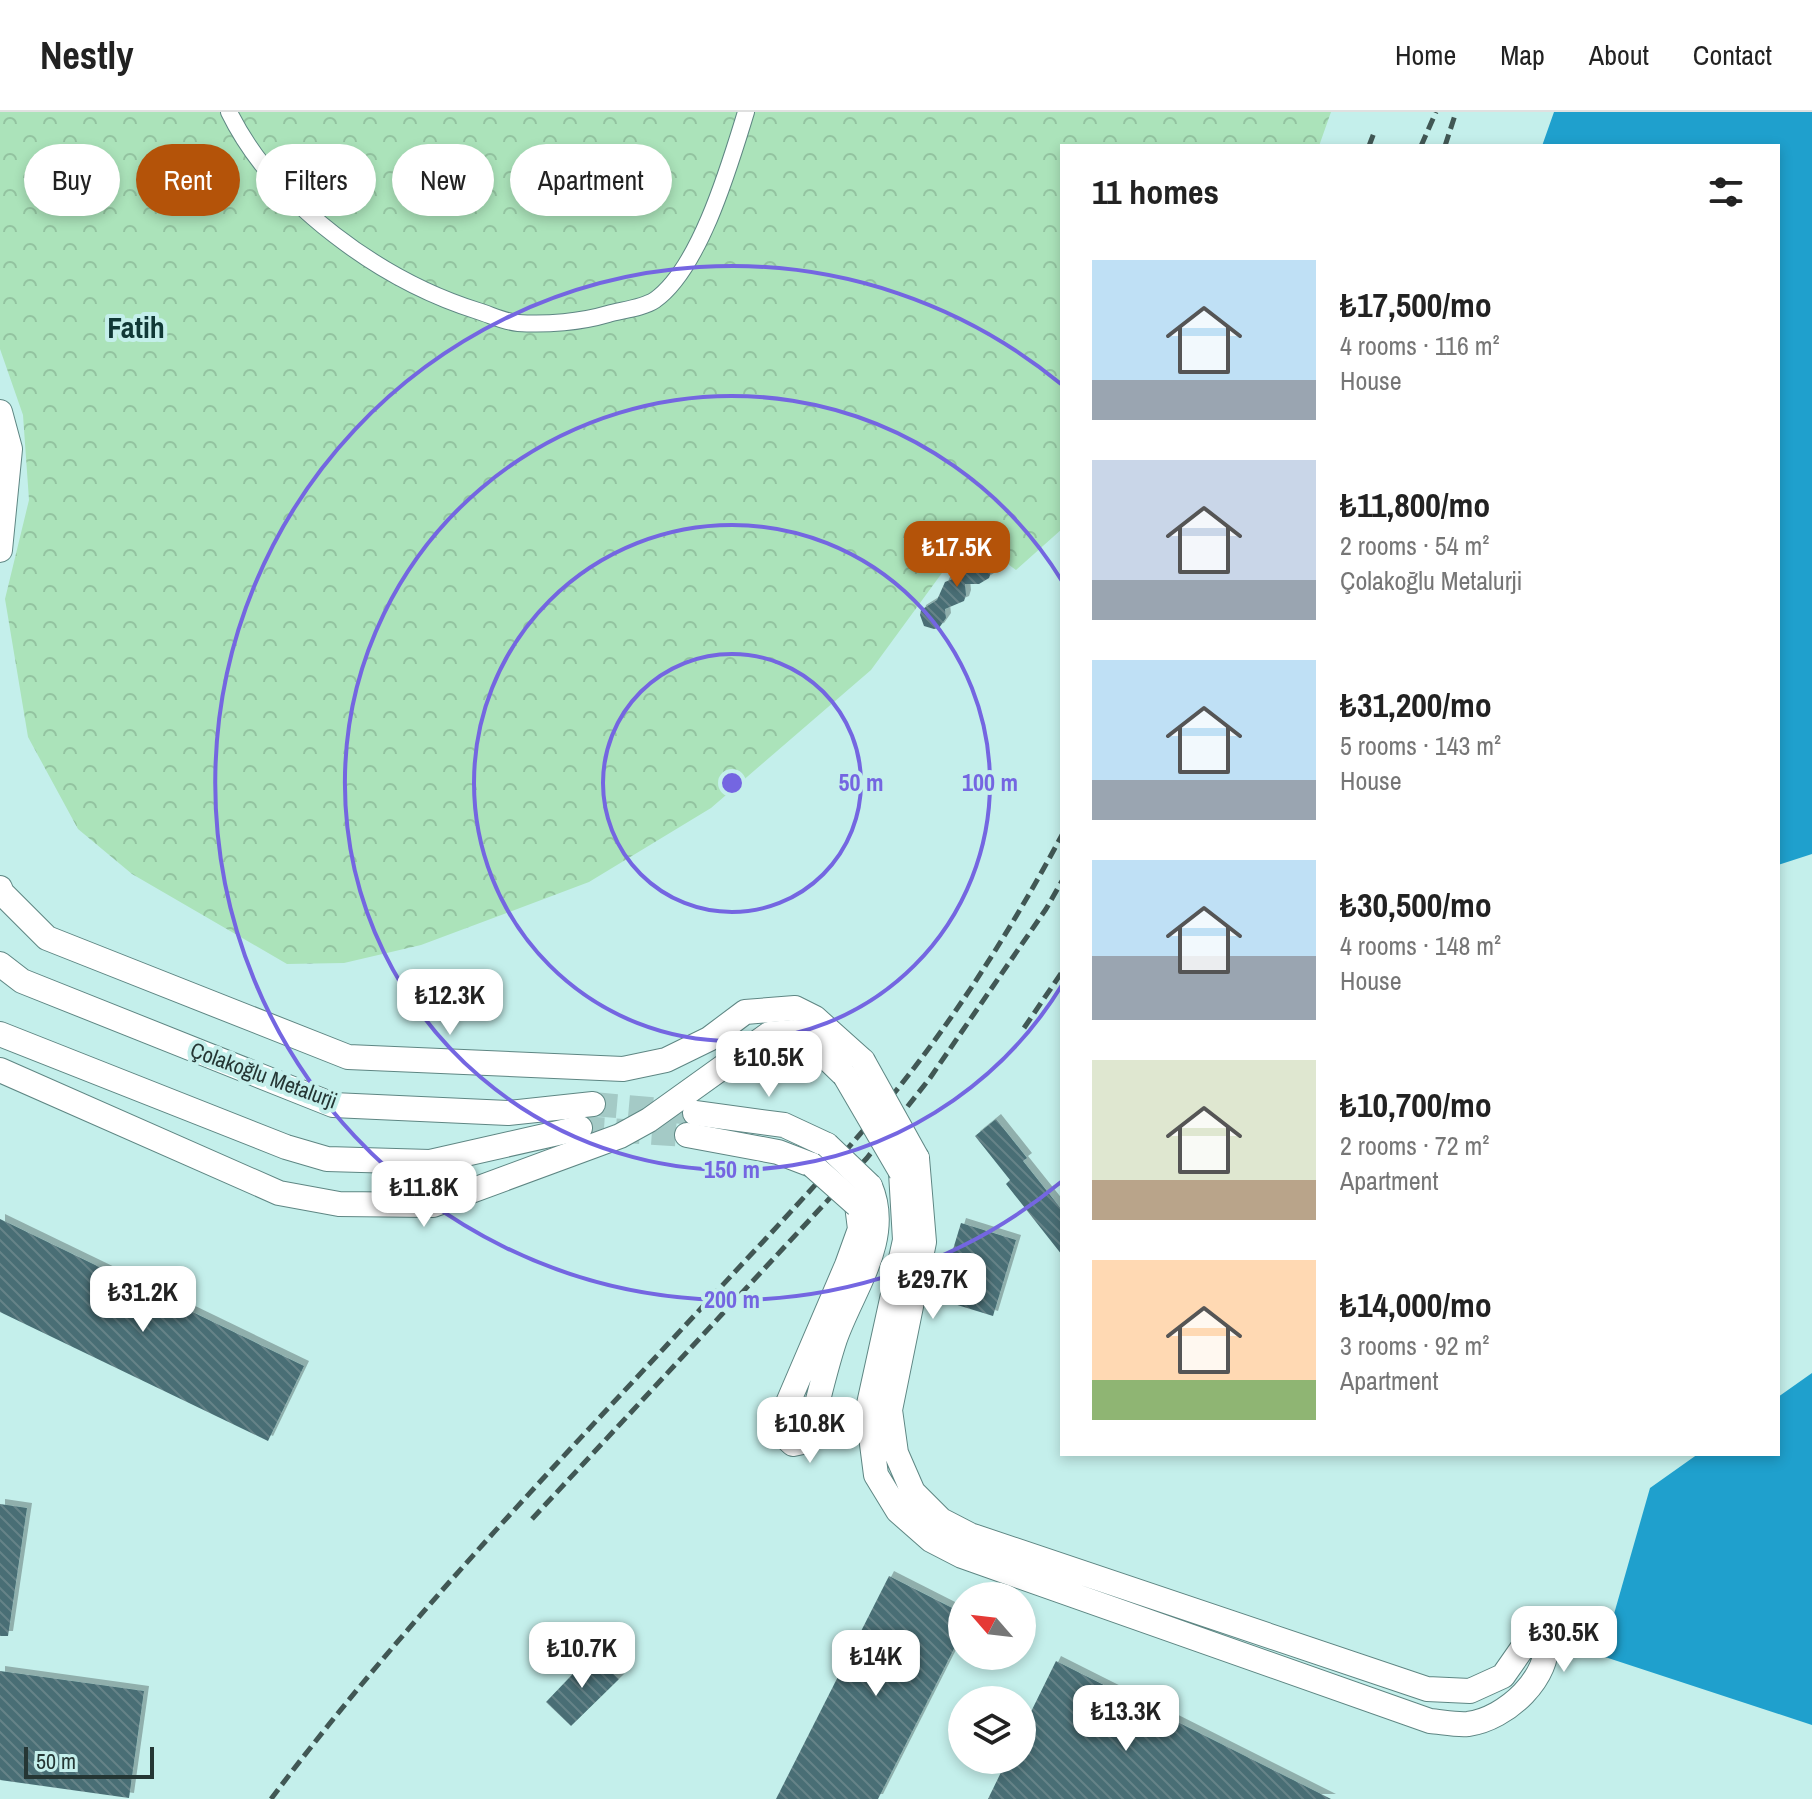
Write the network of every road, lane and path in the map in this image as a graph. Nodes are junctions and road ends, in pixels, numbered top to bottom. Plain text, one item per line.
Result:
1 (229, 112) edge
2 (746, 112) edge
3 (0, 412) edge
4 (0, 550) edge
5 (0, 888) edge
6 (0, 964) edge
7 (0, 1034) edge
8 (854, 1068) junction
9 (0, 1070) edge
10 (593, 1104) tunnel mouth
11 (691, 1124) tunnel mouth
12 (580, 1128) tunnel mouth
13 (863, 1196) junction
14 (905, 1502) junction

1 - 2 street
3 - 4 main road
5 - 8 main road
6 - 10 main road, Çolakoğlu Metalurji
7 - 12 main road
8 - 9 main road
8 - 14 main road, bridge
11 - 13 main road, bridge
13 - 13 main road
14 - 14 main road

